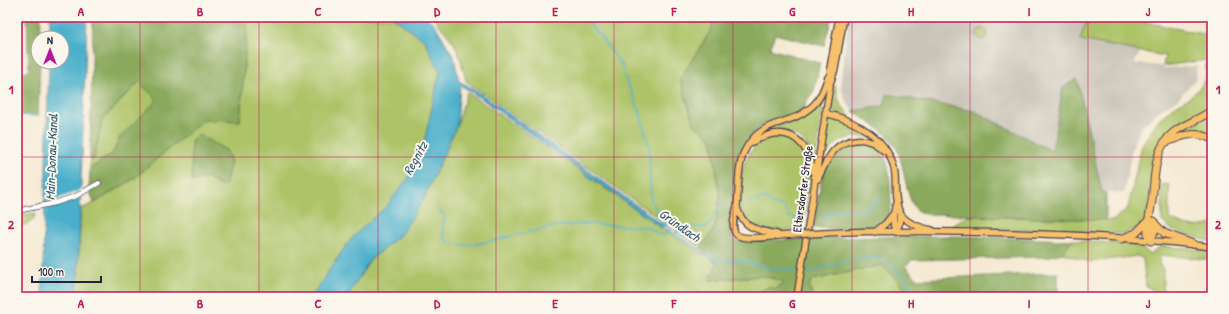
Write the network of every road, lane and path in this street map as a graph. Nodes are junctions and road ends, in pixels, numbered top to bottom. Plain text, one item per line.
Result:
1 (839, 17) edge
2 (844, 17) edge
3 (830, 73) junction
4 (830, 85) junction
5 (1212, 110) edge
6 (825, 113) junction
7 (1212, 139) edge
8 (752, 142) junction
9 (1165, 143) junction
10 (888, 153) junction
11 (99, 183) dead end
12 (815, 184) junction
13 (736, 207) junction
14 (17, 211) edge
15 (897, 212) junction
16 (1151, 222) junction
17 (875, 232) junction
18 (896, 232) junction
19 (944, 232) junction
20 (782, 235) junction
21 (1120, 239) junction
22 (1150, 240) junction
23 (1193, 244) junction
24 (1212, 247) edge
25 (798, 297) edge

1 - 3 main road, Eltersdorfer Straße
2 - 4 main road, Eltersdorfer Straße
3 - 4 main road, Eltersdorfer Straße
3 - 8 main road
4 - 6 main road, Eltersdorfer Straße
5 - 9 highway
6 - 10 main road
6 - 12 main road, Eltersdorfer Straße
7 - 9 highway
8 - 12 main road
8 - 13 main road
9 - 16 highway
10 - 12 main road
10 - 15 main road
11 - 14 street
12 - 25 main road, Eltersdorfer Straße
13 - 20 main road
13 - 20 main road
15 - 17 main road
15 - 18 main road
15 - 19 main road
16 - 21 highway
16 - 22 highway
16 - 23 highway
17 - 18 main road
17 - 20 main road, bridge
18 - 19 main road
19 - 21 main road
21 - 22 main road
22 - 23 main road
23 - 24 main road

